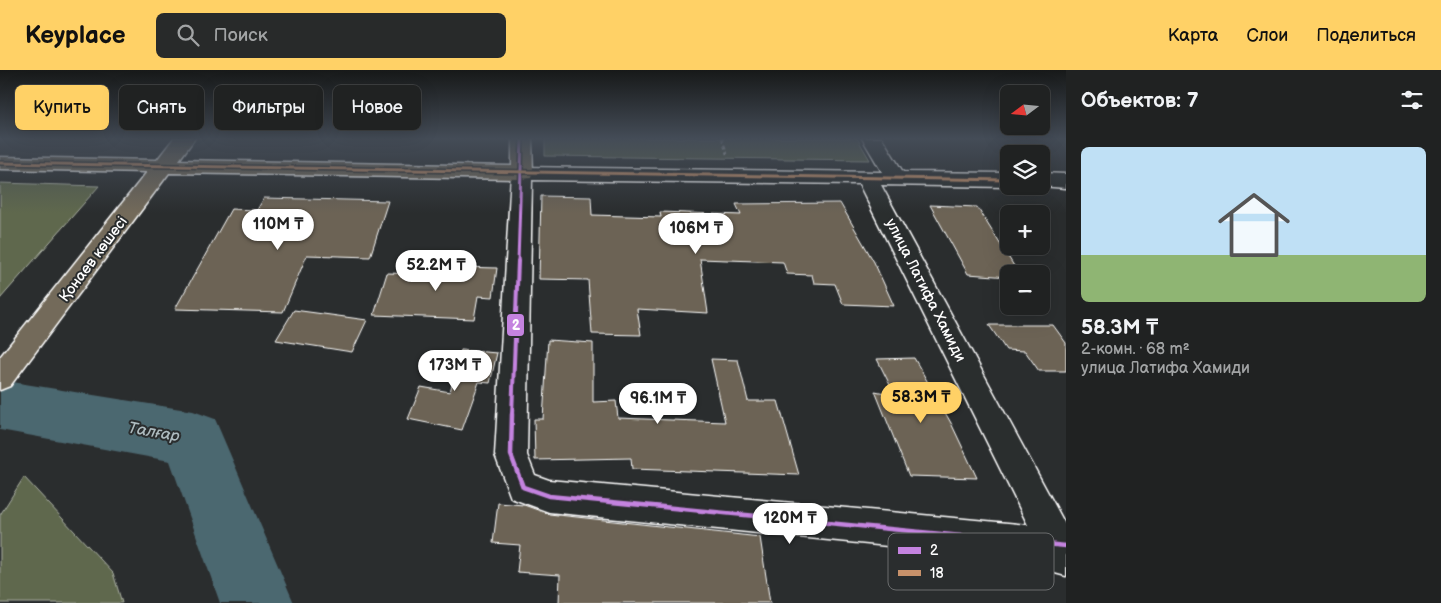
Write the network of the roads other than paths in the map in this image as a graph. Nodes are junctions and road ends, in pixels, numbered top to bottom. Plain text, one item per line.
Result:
1 (0, 163) edge
2 (166, 163) edge
3 (522, 163) edge
4 (887, 163) edge
5 (163, 167) junction
6 (522, 173) junction
7 (867, 178) junction
8 (896, 178) junction
9 (1000, 180) edge
10 (1050, 180) edge
11 (1066, 180) edge
12 (0, 378) edge
13 (889, 533) edge
14 (1053, 533) edge
15 (1054, 535) edge
16 (1063, 552) edge

1 - 5 main road
2 - 5 main road, Қонаев көшесі
3 - 6 main road
4 - 8 street
5 - 6 main road
5 - 12 main road, Қонаев көшесі
6 - 7 street
6 - 13 street
7 - 8 street
7 - 14 street, улица Латифа Хамиди
8 - 9 street
10 - 11 street
15 - 16 street, улица Латифа Хамиди

